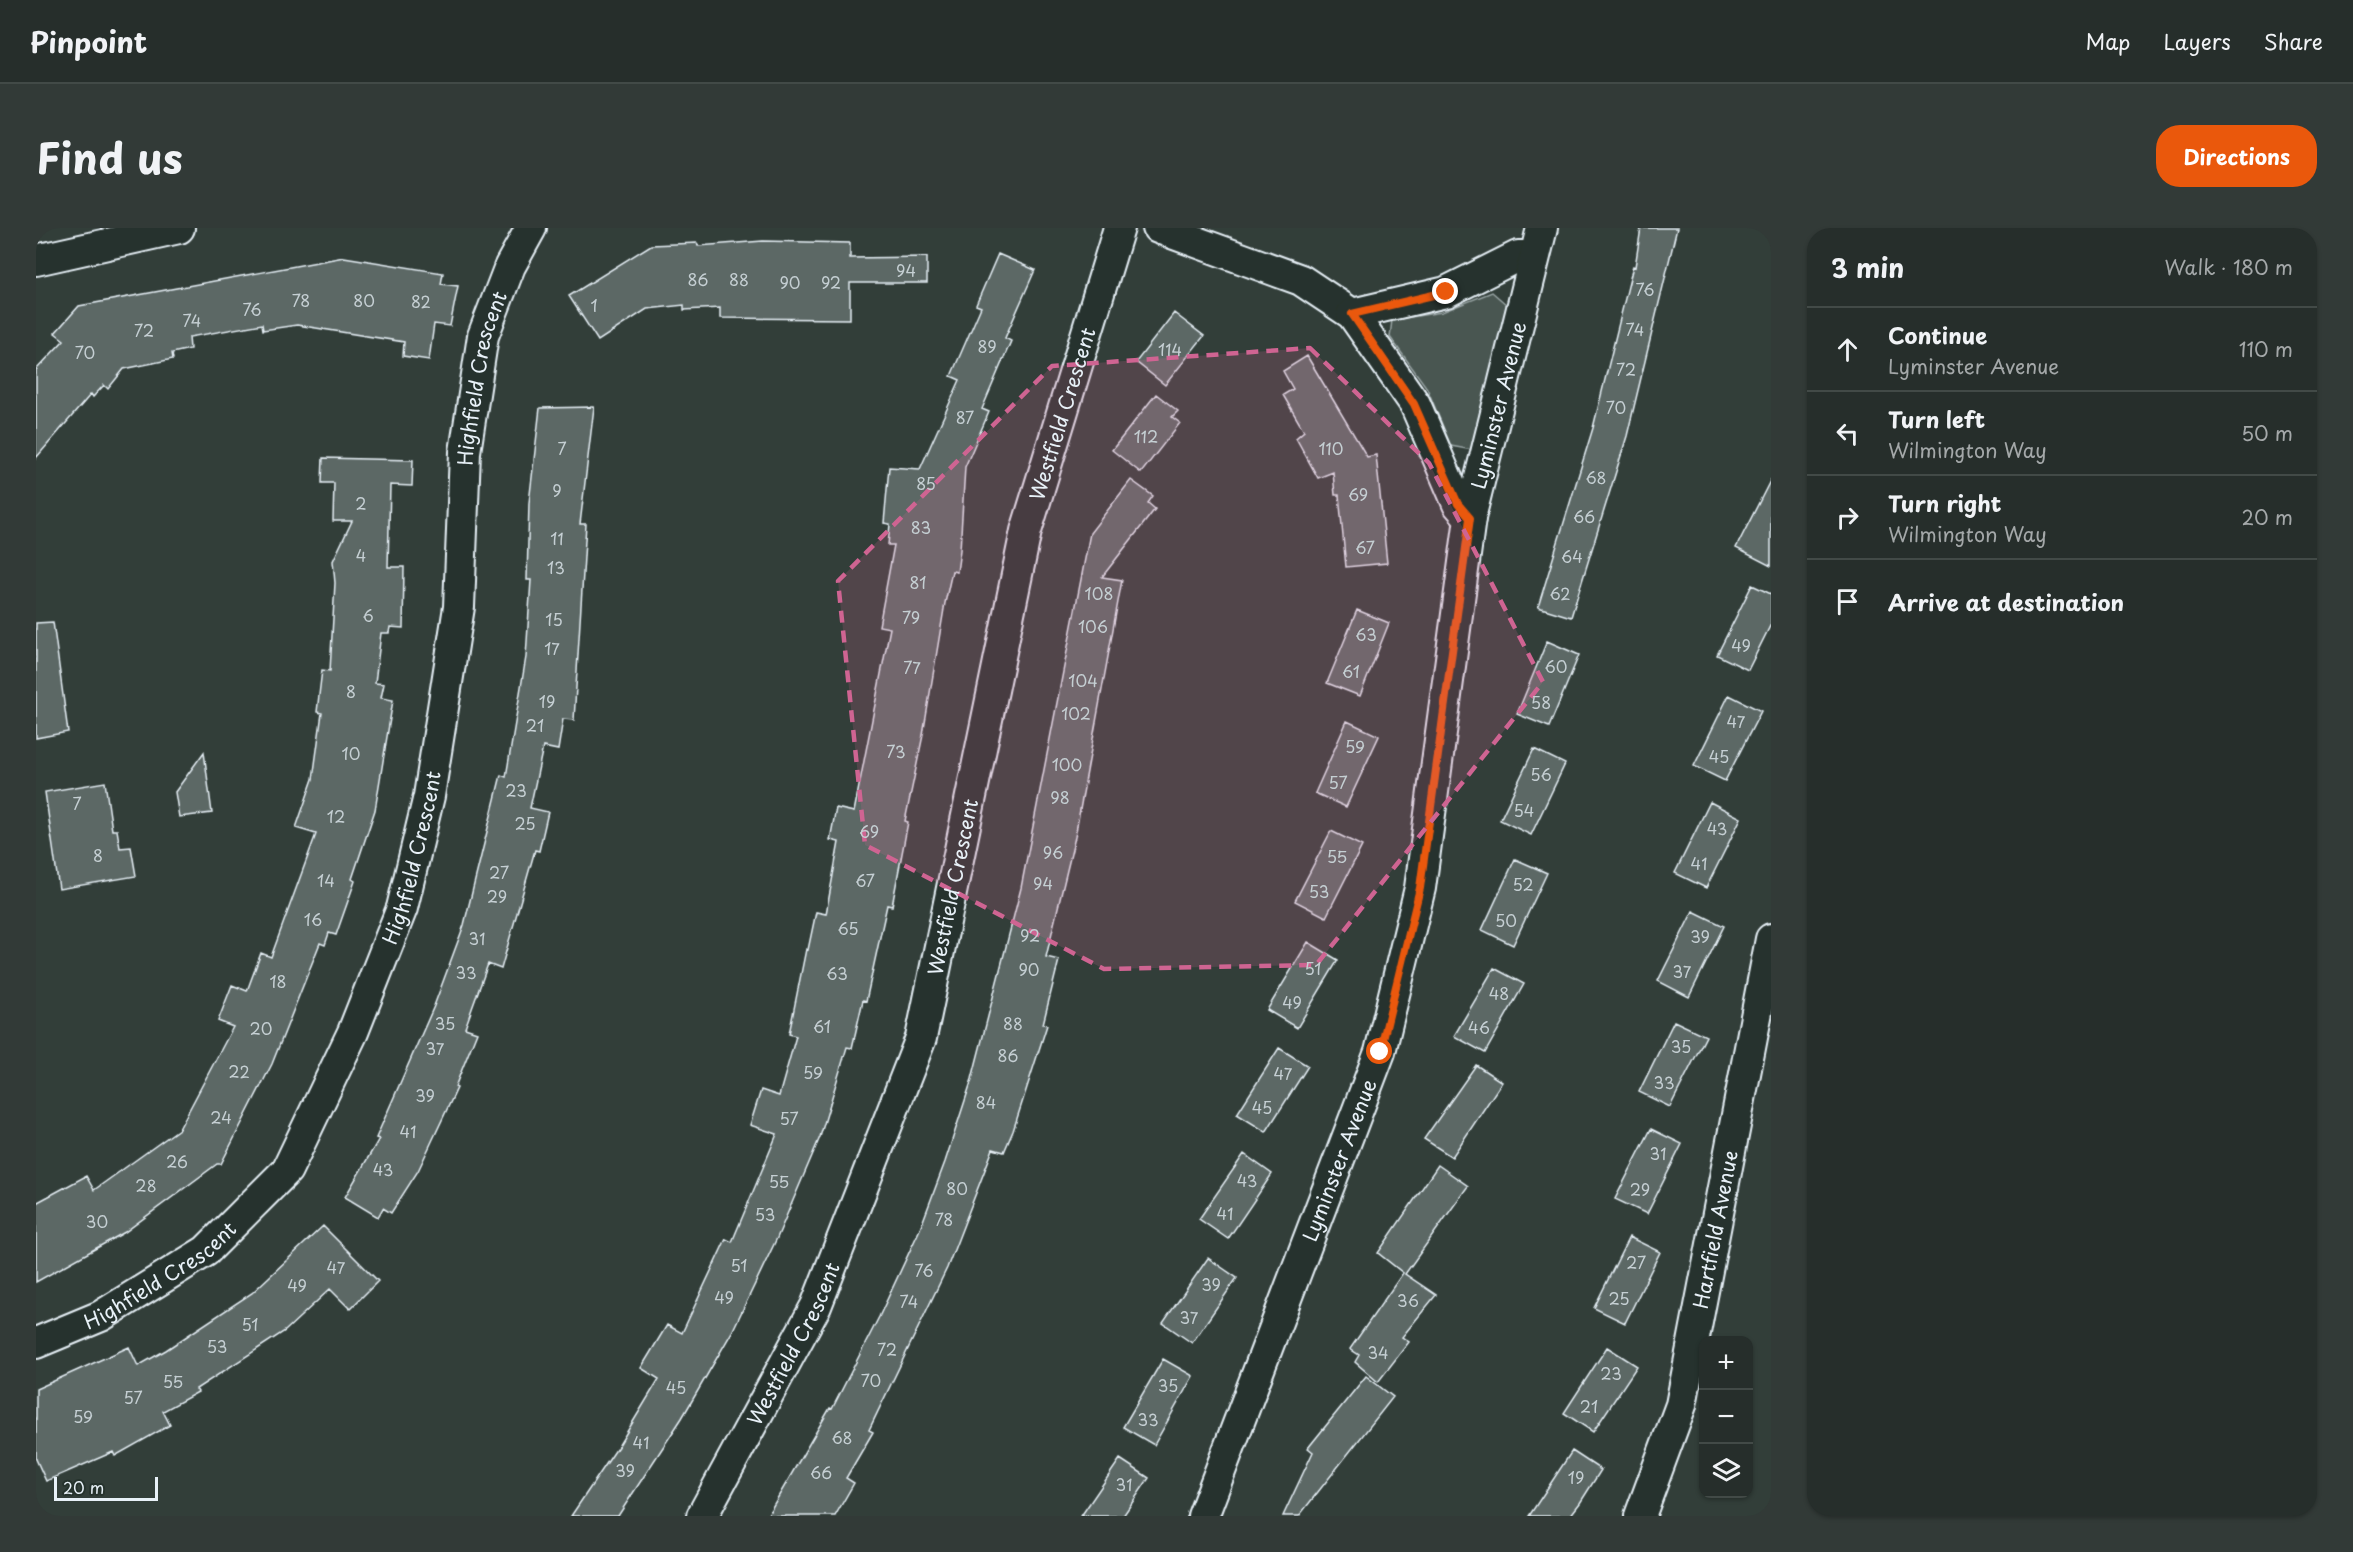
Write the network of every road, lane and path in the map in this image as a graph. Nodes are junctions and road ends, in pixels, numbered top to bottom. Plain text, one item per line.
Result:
1 (179, 228) edge
2 (531, 228) edge
3 (1119, 228) edge
4 (1158, 228) edge
5 (1538, 242) edge
6 (36, 260) edge
7 (1352, 314) junction
8 (1470, 518) junction
9 (1771, 939) edge
10 (36, 1343) edge
11 (702, 1516) edge
12 (1203, 1516) edge
13 (1640, 1516) edge

1 - 6 street
2 - 10 street, Highfield Crescent
3 - 11 street, Westfield Crescent
4 - 7 street
5 - 7 street
5 - 8 street, Lyminster Avenue
7 - 8 street
8 - 12 street, Lyminster Avenue
9 - 13 street, Hartfield Avenue

